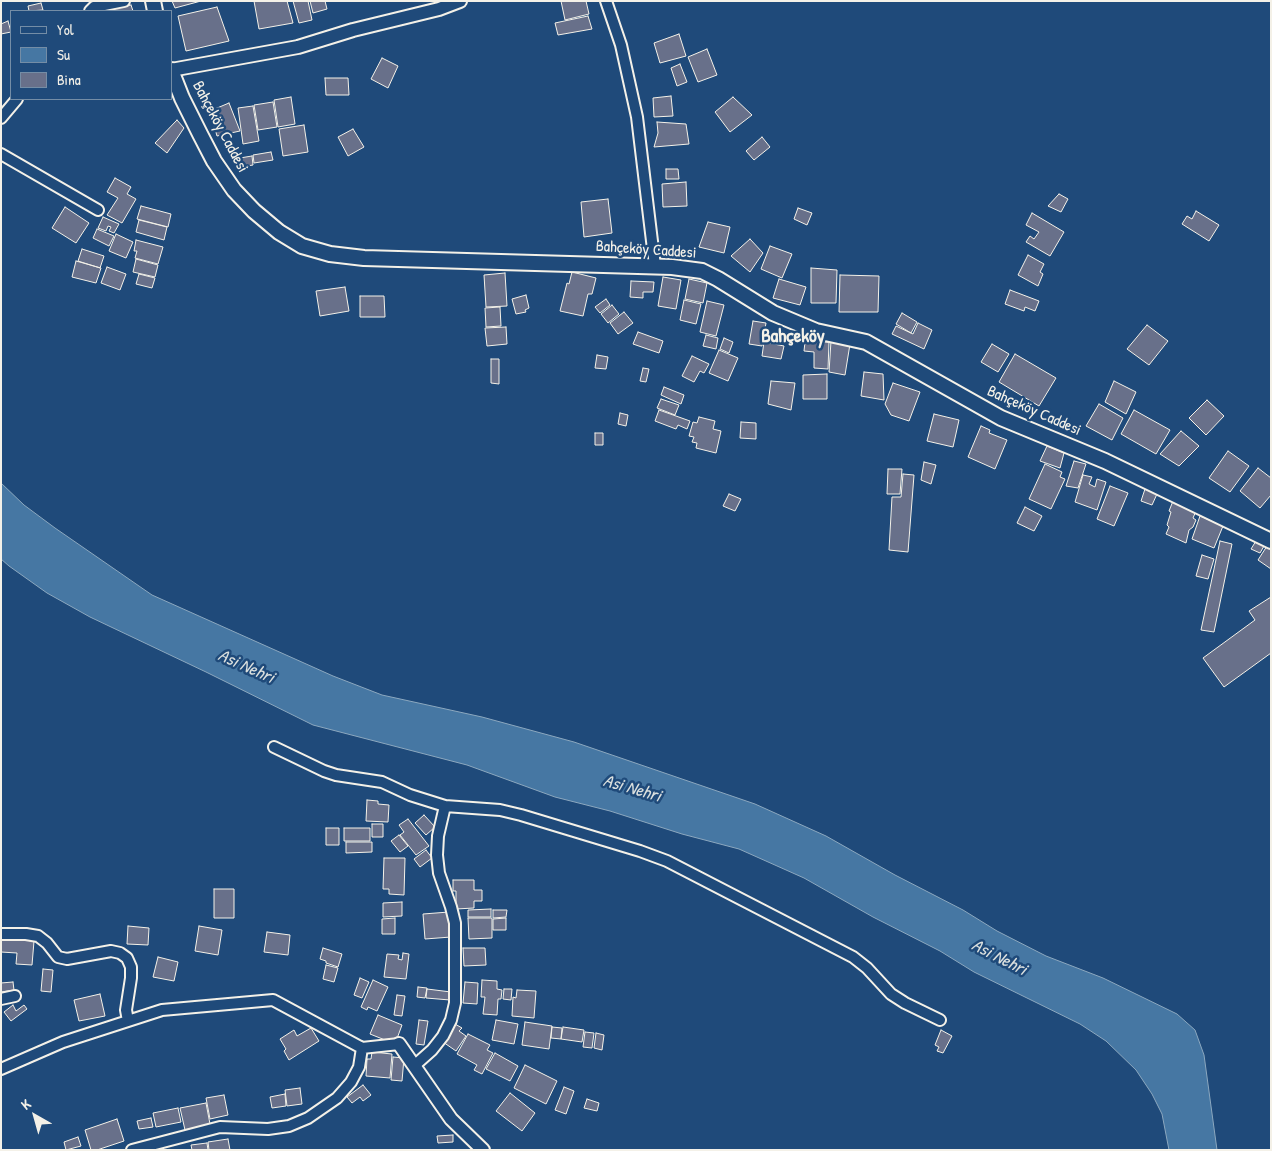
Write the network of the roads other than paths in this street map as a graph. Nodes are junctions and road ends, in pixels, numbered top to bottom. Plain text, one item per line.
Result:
1 (124, 1) edge
2 (460, 1) edge
3 (606, 1) edge
4 (91, 10) edge
5 (172, 70) edge
6 (172, 73) edge
7 (16, 100) edge
8 (1, 118) edge
9 (1, 154) edge
10 (98, 210) dead end
11 (655, 266) junction
12 (1271, 541) edge
13 (274, 748) dead end
14 (445, 806) junction
15 (1, 934) edge
16 (15, 996) dead end
17 (1, 999) edge
18 (940, 1020) dead end
19 (128, 1021) junction
20 (399, 1044) joint
21 (362, 1048) junction
22 (414, 1066) junction
23 (1, 1070) edge
24 (132, 1150) edge
25 (483, 1150) edge

1 - 4 street
2 - 5 street
3 - 11 street
6 - 11 main road, Bahçeköy Caddesi
7 - 8 street
9 - 10 street
11 - 12 main road, Bahçeköy Caddesi
13 - 14 street
14 - 18 street
14 - 22 street
15 - 19 street
16 - 17 street
19 - 21 street
19 - 23 street
20 - 21 street
20 - 22 street
21 - 24 street
22 - 25 street

